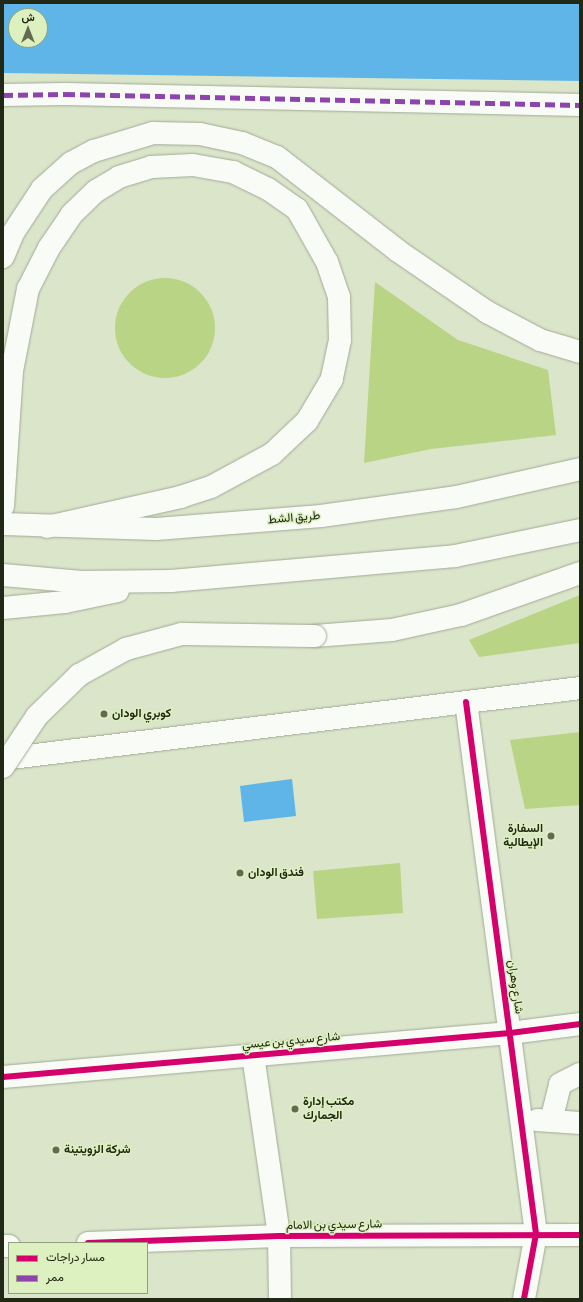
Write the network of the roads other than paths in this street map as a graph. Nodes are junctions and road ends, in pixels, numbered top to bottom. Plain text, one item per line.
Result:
1 (3, 95) edge
2 (580, 105) edge
3 (3, 257) edge
4 (580, 352) edge
5 (580, 469) edge
6 (3, 506) edge
7 (3, 524) edge
8 (47, 526) junction
9 (580, 530) edge
10 (580, 573) edge
11 (3, 574) edge
12 (171, 581) junction
13 (3, 608) edge
14 (580, 688) edge
15 (466, 702) junction
16 (3, 759) edge
17 (3, 767) edge
18 (580, 1024) edge
19 (510, 1033) junction
20 (254, 1055) junction
21 (580, 1074) edge
22 (3, 1077) edge
23 (521, 1119) junction
24 (551, 1121) junction
25 (580, 1123) edge
26 (536, 1234) junction
27 (580, 1235) edge
28 (279, 1236) junction
29 (115, 1242) edge
30 (280, 1299) edge
31 (524, 1299) edge

1 - 2 main road
3 - 4 main road
5 - 8 main road, طريق الشط
6 - 8 main road
7 - 8 main road, طريق الشط
9 - 12 main road
10 - 17 main road, bridge
11 - 12 main road
12 - 13 main road
14 - 15 main road
15 - 16 main road
15 - 19 main road, شارع وهران
18 - 19 main road, شارع سيدي بن عيسي
19 - 20 main road, شارع سيدي بن عيسي
19 - 23 main road, شارع وهران
20 - 22 main road, شارع سيدي بن عيسي
20 - 28 main road
21 - 24 main road
23 - 24 main road
23 - 26 main road, شارع وهران
24 - 25 main road
26 - 27 main road, شارع سيدي بن الامام
26 - 28 main road, شارع سيدي بن الامام
26 - 31 main road, شارع وهران
28 - 29 main road, شارع سيدي بن الامام
28 - 30 main road

